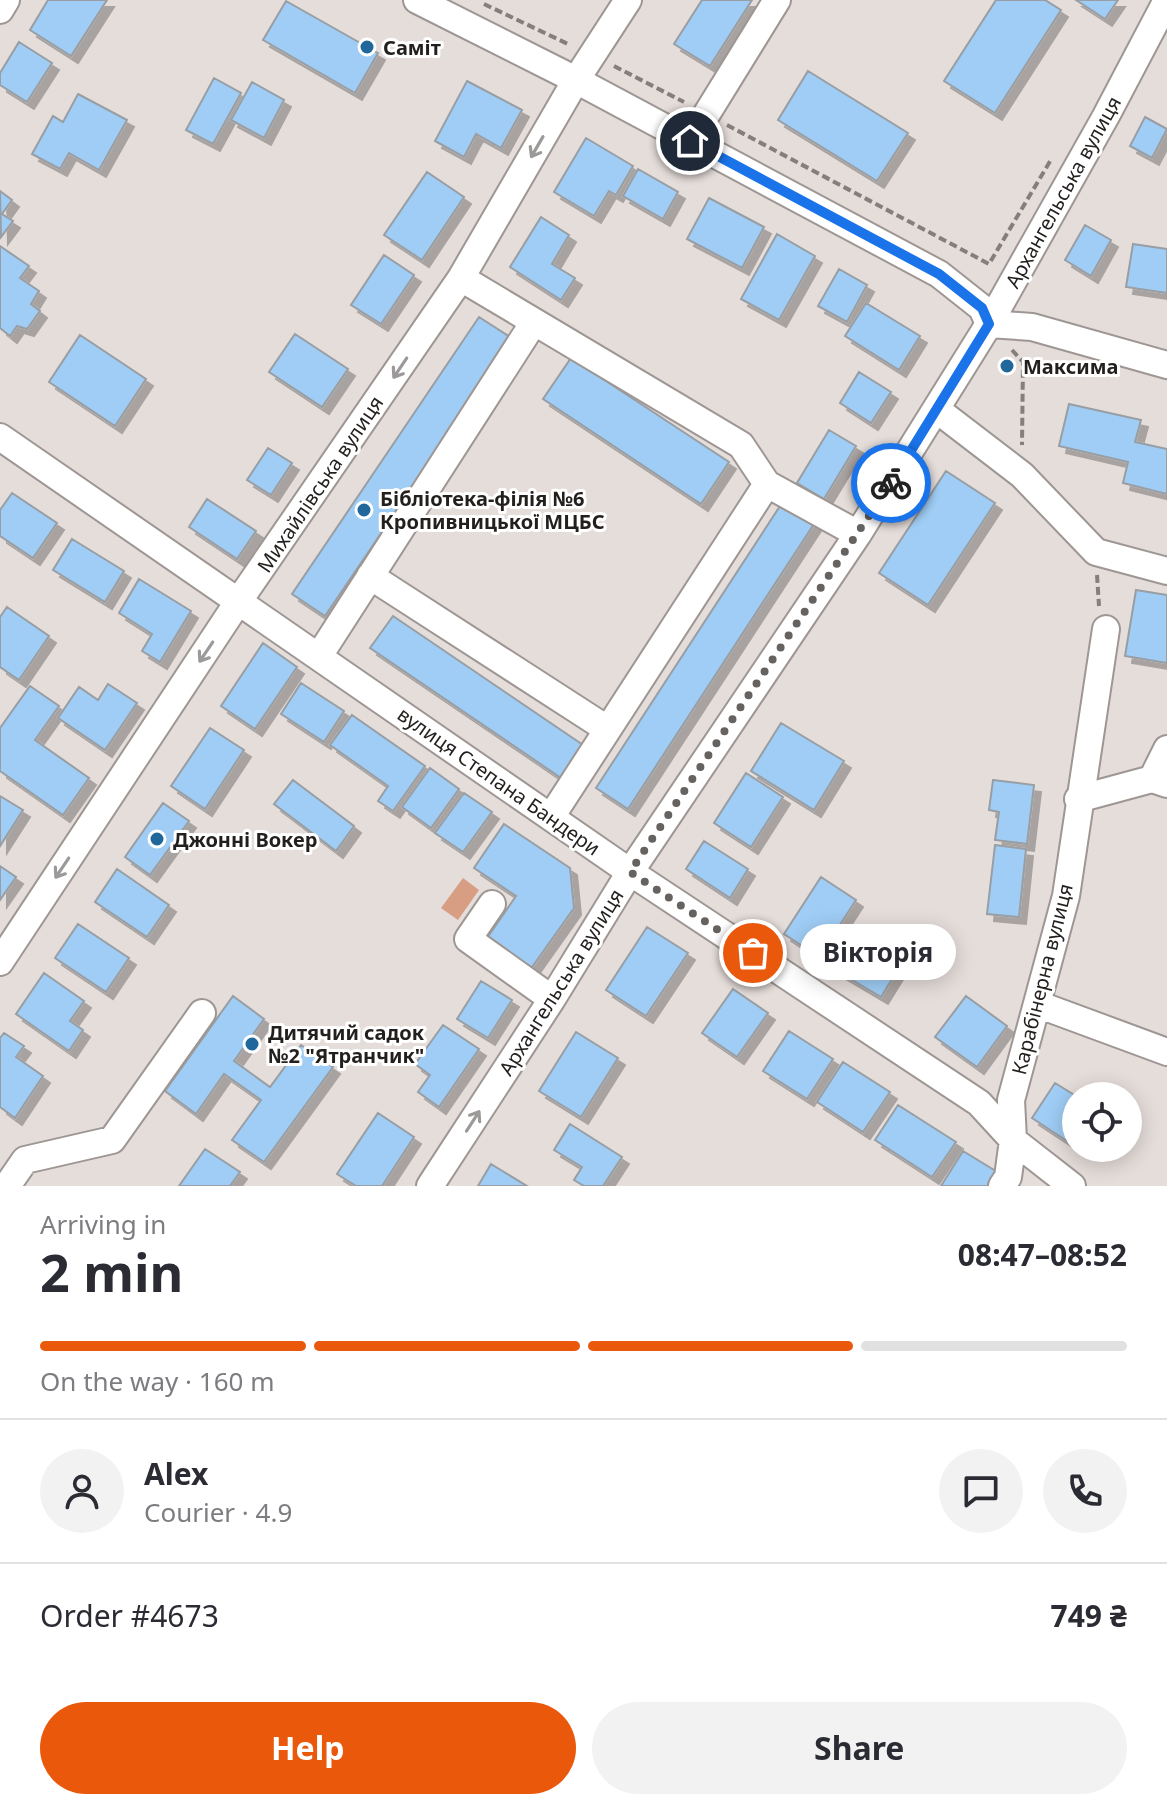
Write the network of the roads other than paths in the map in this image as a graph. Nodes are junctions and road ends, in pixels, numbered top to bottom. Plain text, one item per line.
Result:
1 (6, 0) edge
2 (417, 0) edge
3 (628, 0) edge
4 (777, 0) edge
5 (1167, 0) edge
6 (0, 10) edge
7 (576, 80) junction
8 (690, 141) junction
9 (461, 278) junction
10 (534, 322) junction
11 (989, 324) junction
12 (1167, 365) edge
13 (936, 409) junction
14 (0, 437) edge
15 (767, 484) junction
16 (858, 534) junction
17 (1167, 571) edge
18 (370, 576) junction
19 (238, 602) junction
20 (1106, 629) road end
21 (319, 656) junction
22 (607, 729) junction
23 (1167, 749) edge
24 (1160, 781) edge
25 (1078, 799) junction
26 (551, 817) junction
27 (630, 872) junction
28 (492, 904) dead end
29 (0, 962) edge
30 (552, 999) junction
31 (1037, 1004) junction
32 (202, 1013) dead end
33 (1167, 1052) edge
34 (1013, 1140) junction
35 (7, 1186) edge
36 (430, 1186) edge
37 (1002, 1186) edge
38 (1072, 1186) edge

1 - 6 street
2 - 7 street
3 - 7 street, Михайлівська вулиця
4 - 8 street
5 - 11 street, Архангельська вулиця
7 - 8 street
7 -> 9 street, Михайлівська вулиця
8 - 11 street
9 - 10 street
9 -> 19 street, Михайлівська вулиця
10 - 15 street
10 - 18 street
11 - 12 street
11 - 13 street, Архангельська вулиця
13 - 16 street, Архангельська вулиця
13 - 17 street
14 - 19 street, вулиця Степана Бандери
15 - 16 street
15 - 22 street
16 - 27 street, Архангельська вулиця
18 - 21 street
18 - 22 street
19 - 21 street, вулиця Степана Бандери
19 -> 29 street, Михайлівська вулиця
20 - 25 street, Карабінерна вулиця
21 - 26 street, вулиця Степана Бандери
22 - 26 street
23 - 24 street
24 - 25 street
25 - 31 street, Карабінерна вулиця
26 - 27 street, вулиця Степана Бандери
27 - 30 street, Архангельська вулиця
27 - 34 street, вулиця Степана Бандери
28 - 30 street
36 -> 30 street, Архангельська вулиця
31 - 33 street
31 - 34 street, Карабінерна вулиця
32 - 35 street
34 - 37 street, Карабінерна вулиця
34 - 38 street, вулиця Степана Бандери

